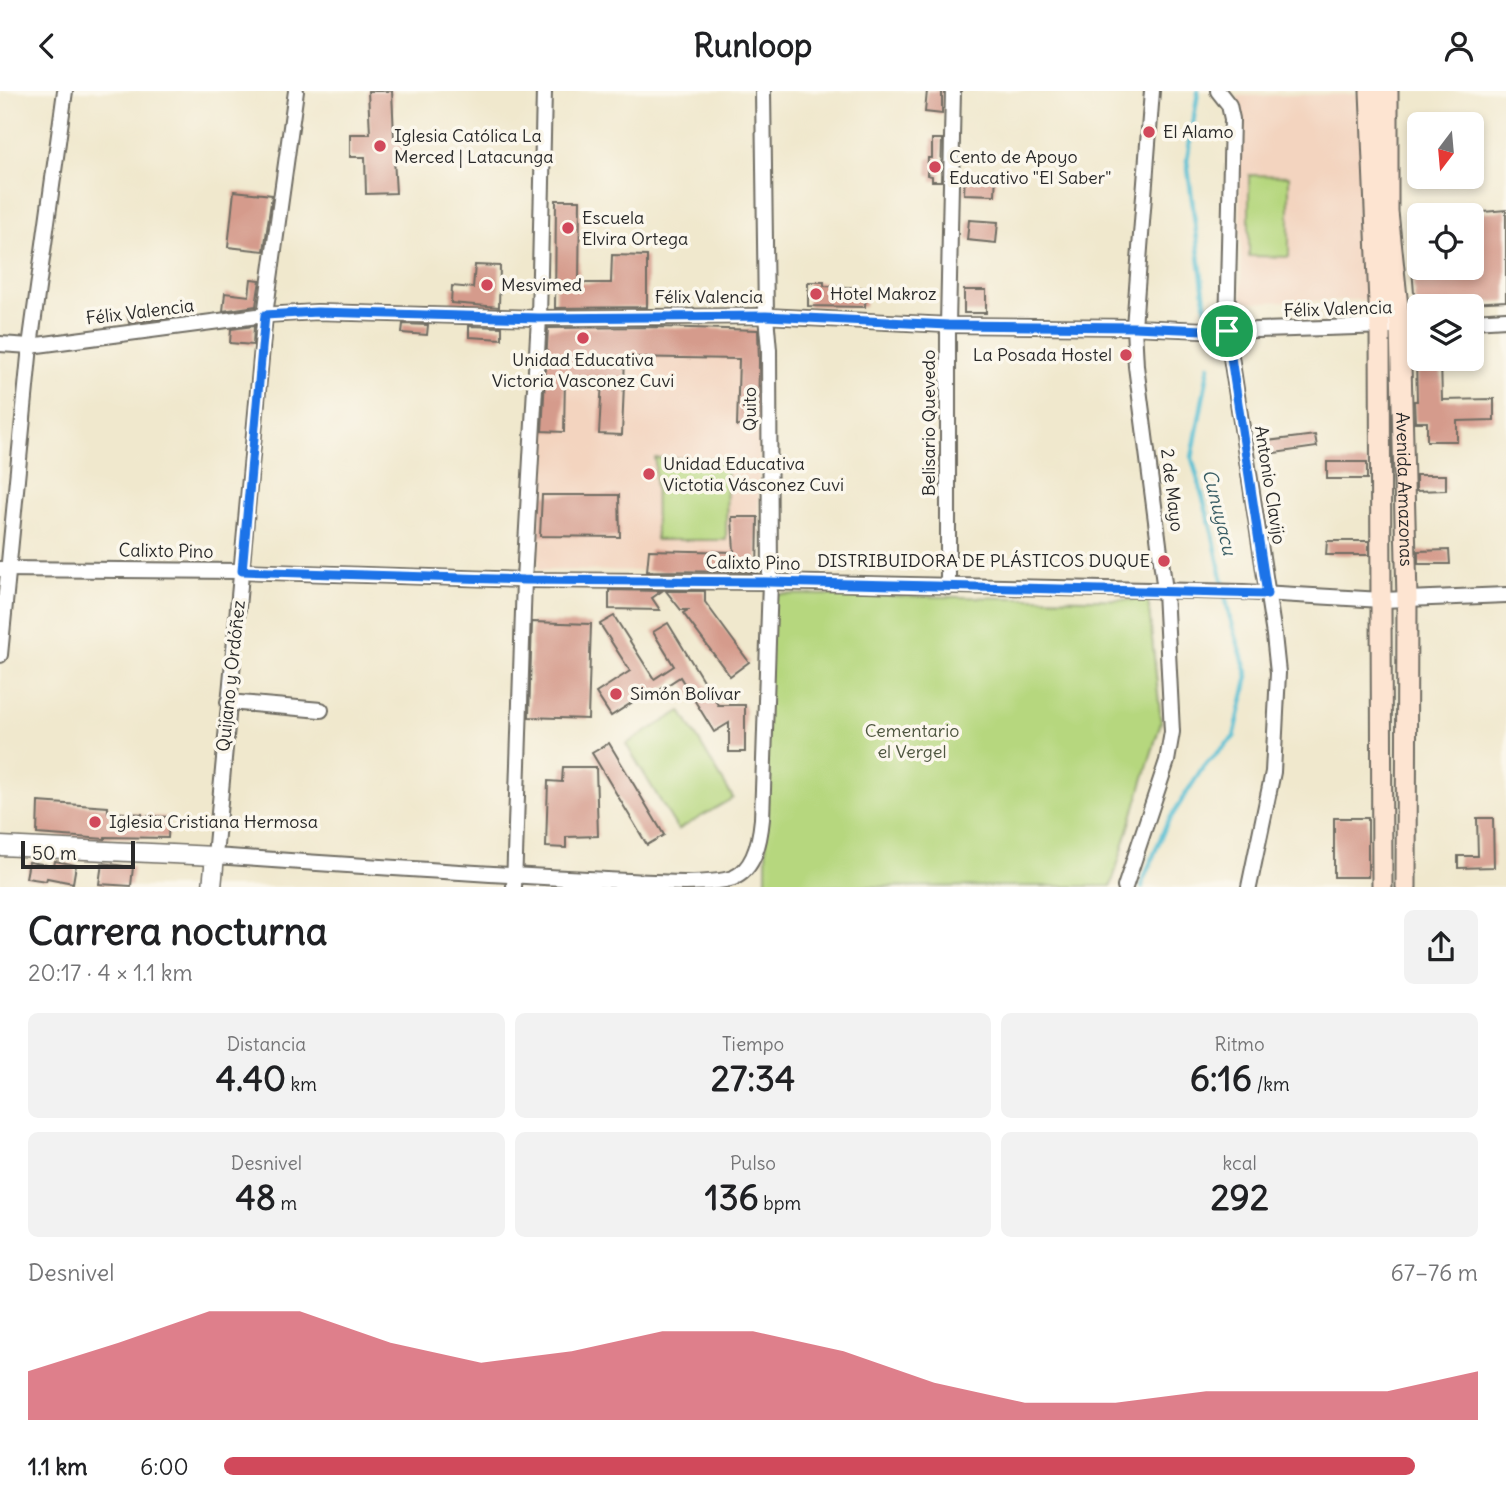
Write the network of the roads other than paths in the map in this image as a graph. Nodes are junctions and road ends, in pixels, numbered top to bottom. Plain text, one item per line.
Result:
1 (65, 91) edge
2 (296, 91) edge
3 (544, 91) edge
4 (763, 91) edge
5 (953, 91) edge
6 (1152, 91) edge
7 (1219, 91) edge
8 (1370, 91) edge
9 (1388, 91) edge
10 (1407, 310) edge
11 (265, 315) junction
12 (766, 316) junction
13 (539, 318) junction
14 (1506, 319) edge
15 (1484, 320) edge
16 (948, 325) junction
17 (1407, 325) edge
18 (1134, 327) junction
19 (1380, 327) junction
20 (1227, 331) junction
21 (0, 344) edge
22 (30, 346) junction
23 (1409, 371) edge
24 (4, 569) edge
25 (242, 571) junction
26 (524, 580) junction
27 (770, 582) junction
28 (948, 587) junction
29 (1165, 591) junction
30 (1267, 594) junction
31 (1506, 595) edge
32 (1407, 598) junction
33 (1381, 600) junction
34 (0, 655) edge
35 (228, 702) junction
36 (321, 710) dead end
37 (0, 846) edge
38 (215, 856) junction
39 (515, 881) edge
40 (737, 882) edge
41 (212, 887) edge
42 (1125, 887) edge
43 (1249, 887) edge
44 (1382, 887) edge
45 (1406, 887) edge

1 - 22 street
2 - 11 street, Quijano y Ordóñez
3 - 13 street
4 - 12 street, Quito
5 - 16 street, Belisario Quevedo
6 - 18 street, 2 de Mayo
7 - 20 street, Antonio Clavijo
8 - 19 main road, Avenida Amazonas
9 - 10 main road, Avenida Amazonas
11 - 13 street, Félix Valencia
11 - 22 street, Félix Valencia
11 - 25 street, Quijano y Ordóñez
12 - 13 street, Félix Valencia
12 - 16 street, Félix Valencia
12 - 27 street, Quito
13 - 26 street
14 - 15 street
16 - 18 street, Félix Valencia
16 - 28 street, Belisario Quevedo
17 - 19 street, Félix Valencia
18 - 20 street, Félix Valencia
18 - 29 street, 2 de Mayo
19 - 20 street, Félix Valencia
19 - 33 main road, Avenida Amazonas
20 - 30 street, Antonio Clavijo
21 - 22 street, Félix Valencia
22 - 24 street
23 - 32 main road, Avenida Amazonas
24 - 25 street, Calixto Pino
24 - 34 street
25 - 26 street, Calixto Pino
25 - 35 street, Quijano y Ordóñez
26 - 27 street, Calixto Pino
26 - 39 street
27 - 28 street, Calixto Pino
27 - 40 street, Quito
28 - 29 street, Calixto Pino
29 - 30 street, Calixto Pino
29 - 42 street, 2 de Mayo
30 - 33 street, Calixto Pino
30 - 43 street, Antonio Clavijo
31 - 32 street, Calixto Pino
32 - 33 street, Calixto Pino
32 - 45 main road, Avenida Amazonas
33 - 44 main road, Avenida Amazonas
35 - 36 street
35 - 38 street, Quijano y Ordóñez
37 - 38 street
38 - 39 street
38 - 41 street, Quijano y Ordóñez
39 - 40 street

